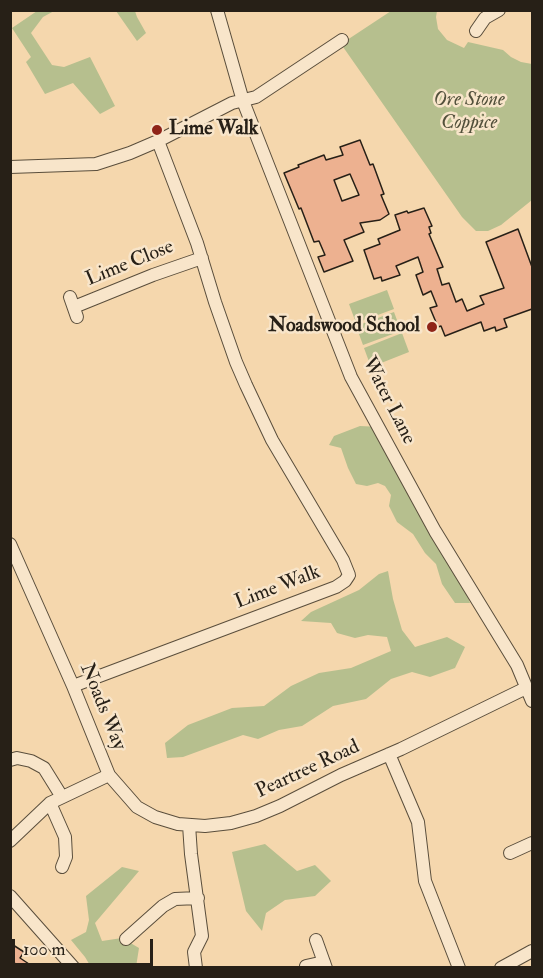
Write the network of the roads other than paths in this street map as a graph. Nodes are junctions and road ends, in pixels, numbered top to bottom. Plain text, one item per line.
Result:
1 (217, 10) edge
2 (499, 10) edge
3 (476, 32) dead end
4 (342, 40) dead end
5 (243, 102) junction
6 (158, 141) junction
7 (10, 167) edge
8 (202, 258) junction
9 (74, 307) dead end
10 (10, 544) edge
11 (74, 686) junction
12 (526, 688) junction
13 (532, 701) edge
14 (389, 754) junction
15 (10, 760) edge
16 (109, 775) junction
17 (62, 797) junction
18 (50, 803) junction
19 (189, 825) junction
20 (10, 841) edge
21 (532, 843) edge
22 (510, 853) dead end
23 (62, 867) dead end
24 (10, 896) edge
25 (198, 898) junction
26 (126, 939) dead end
27 (316, 940) dead end
28 (532, 951) edge
29 (325, 965) edge
30 (306, 966) dead end
31 (74, 968) edge
32 (196, 968) edge
33 (459, 968) edge
34 (501, 968) edge

1 - 5 street, Water Lane
2 - 3 street
4 - 5 street
5 - 6 street
5 - 12 street, Water Lane
6 - 7 street
6 - 8 street, Lime Walk
8 - 9 street, Lime Close
8 - 11 street, Lime Walk
10 - 11 street, Noads Way
11 - 16 street, Noads Way
12 - 13 street, Water Lane
12 - 14 street, Peartree Road
14 - 19 street, Peartree Road
14 - 33 street
15 - 17 street
16 - 17 street, Noads Way
16 - 19 street, Peartree Road
17 - 18 street, Noads Way
18 - 20 street, Noads Way
18 - 23 street
19 - 25 street
21 - 22 street
24 - 31 street
25 - 26 street
25 - 32 street
27 - 29 street
28 - 34 street
29 - 30 street

